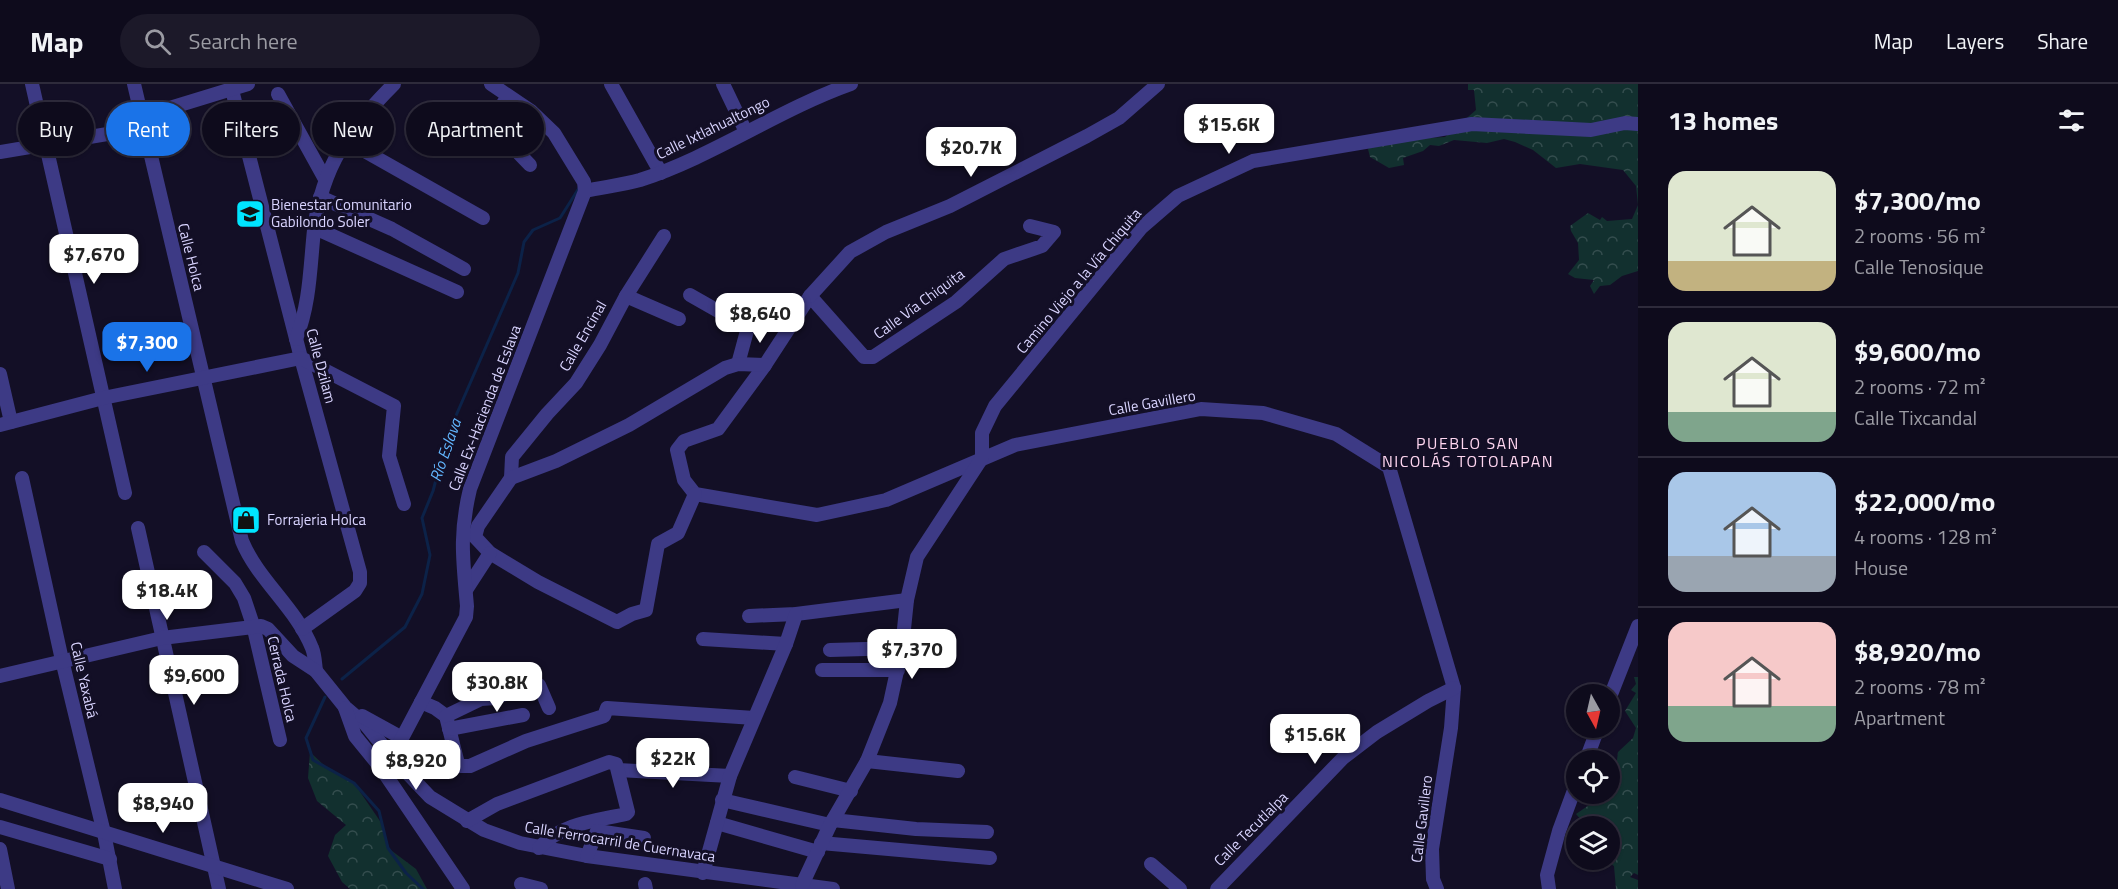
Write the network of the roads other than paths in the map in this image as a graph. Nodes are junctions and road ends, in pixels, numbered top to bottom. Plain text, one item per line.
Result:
1 (32, 84) edge
2 (134, 84) edge
3 (249, 84) edge
4 (394, 84) edge
5 (491, 84) edge
6 (611, 84) edge
7 (723, 84) edge
8 (851, 84) edge
9 (1158, 84) edge
10 (233, 87) edge
11 (278, 94) dead end
12 (508, 96) junction
13 (36, 102) edge
14 (137, 102) edge
15 (187, 102) edge
16 (376, 102) edge
17 (504, 102) edge
18 (1638, 124) edge
19 (746, 132) junction
20 (18, 148) edge
21 (0, 152) edge
22 (49, 156) edge
23 (149, 156) edge
24 (337, 156) edge
25 (373, 156) edge
26 (521, 156) edge
27 (530, 165) dead end
28 (661, 172) junction
29 (325, 179) junction
30 (585, 191) junction
31 (320, 197) junction
32 (483, 218) dead end
33 (1030, 226) dead end
34 (315, 228) junction
35 (664, 236) dead end
36 (464, 269) dead end
37 (457, 292) dead end
38 (690, 295) dead end
39 (626, 296) junction
40 (810, 296) junction
41 (679, 319) dead end
42 (296, 339) junction
43 (301, 358) junction
44 (738, 364) junction
45 (765, 366) junction
46 (0, 374) edge
47 (203, 377) junction
48 (103, 398) junction
49 (6, 423) edge
50 (982, 458) junction
51 (22, 478) dead end
52 (511, 478) junction
53 (125, 493) dead end
54 (695, 494) junction
55 (404, 504) dead end
56 (138, 528) dead end
57 (204, 552) dead end
58 (490, 552) junction
59 (466, 590) junction
60 (907, 600) junction
61 (796, 614) junction
62 (749, 616) dead end
63 (253, 625) junction
64 (1638, 626) edge
65 (302, 629) junction
66 (162, 638) junction
67 (703, 639) dead end
68 (786, 644) junction
69 (902, 648) junction
70 (830, 650) dead end
71 (62, 660) junction
72 (822, 670) dead end
73 (898, 670) junction
74 (316, 671) junction
75 (0, 676) edge
76 (1615, 684) edge
77 (1454, 688) junction
78 (421, 702) junction
79 (345, 707) junction
80 (549, 708) dead end
81 (524, 714) dead end
82 (754, 718) junction
83 (448, 723) junction
84 (402, 738) junction
85 (280, 740) dead end
86 (392, 757) junction
87 (867, 761) junction
88 (617, 767) junction
89 (381, 768) junction
90 (958, 771) dead end
91 (730, 776) junction
92 (795, 777) dead end
93 (851, 791) junction
94 (0, 800) edge
95 (722, 800) junction
96 (1569, 804) edge
97 (467, 821) junction
98 (717, 823) junction
99 (832, 823) junction
100 (0, 827) edge
101 (987, 832) dead end
102 (104, 833) junction
103 (644, 838) dead end
104 (539, 848) junction
105 (820, 848) junction
106 (0, 849) edge
107 (587, 856) junction
108 (990, 858) dead end
109 (110, 860) junction
110 (1151, 864) dead end
111 (214, 866) junction
112 (704, 873) junction
113 (521, 884) dead end
114 (801, 885) junction
115 (8, 889) edge
116 (115, 889) edge
117 (219, 889) edge
118 (287, 889) edge
119 (463, 889) edge
120 (541, 889) edge
121 (833, 889) edge
122 (1180, 889) edge
123 (1217, 889) edge
124 (1437, 889) edge
125 (1549, 889) edge

1 - 13 street
2 - 14 street, Calle Holca
3 - 10 street
4 - 16 street
5 - 12 street
6 - 28 street
7 - 19 street
8 - 19 street, Calle Ixtlahualtongo
9 - 40 street
10 - 15 street
10 - 42 street, Calle Dzilam
11 - 29 street
12 - 17 street
12 - 30 street
18 - 50 street, Camino Viejo a la Vía Chiquita
19 - 28 street, Calle Ixtlahualtongo
20 - 21 street
22 - 48 street
23 - 47 street, Calle Holca
24 - 29 street
25 - 32 street
26 - 27 street
28 - 30 street, Calle Ixtlahualtongo
29 - 31 street
30 - 59 street, Calle Ex-Hacienda de Eslava
31 - 34 street
31 - 36 street
33 - 40 street, Calle Vía Chiquita
34 - 37 street
34 - 42 street
35 - 39 street, Calle Encinal
38 - 44 street
39 - 41 street
39 - 52 street, Calle Encinal
40 - 45 street
42 - 43 street, Calle Dzilam
43 - 47 street
43 - 55 street
43 - 65 street, Calle Dzilam
44 - 45 street
44 - 52 street
45 - 54 street
46 - 49 street
47 - 48 street
47 - 65 street, Calle Holca
48 - 49 street
48 - 53 street
50 - 54 street, Calle Gavillero
50 - 60 street
50 - 77 street, Calle Gavillero
51 - 71 street, Calle Yaxabá
52 - 58 street
54 - 58 street
56 - 66 street
57 - 63 street, Cerrada Holca
58 - 59 street
59 - 78 street, Calle Ex-Hacienda de Eslava
60 - 61 street
60 - 69 street
61 - 62 street
61 - 68 street
63 - 66 street
63 - 74 street
63 - 85 street, Cerrada Holca
64 - 76 street
65 - 74 street
66 - 71 street
66 - 111 street
67 - 68 street
68 - 82 street
69 - 70 street
69 - 73 street
71 - 75 street
71 - 102 street, Calle Yaxabá
72 - 73 street
73 - 87 street
74 - 79 street
77 - 123 street, Calle Tecutlalpa
77 - 124 street, Calle Gavillero
78 - 83 street
78 - 84 street, Calle Ex-Hacienda de Eslava
79 - 84 street
79 - 86 street, Calle Ferrocarril de Cuernavaca
79 - 89 street
80 - 83 street
81 - 83 street
82 - 83 street
82 - 91 street
84 - 86 street, Calle Ex-Hacienda de Eslava
86 - 89 street, Calle Ex-Hacienda de Eslava
86 - 97 street, Calle Ferrocarril de Cuernavaca
87 - 90 street
87 - 93 street
88 - 91 street
88 - 97 street
88 - 104 street
89 - 119 street
91 - 95 street
92 - 93 street
93 - 99 street
94 - 102 street
95 - 98 street
95 - 99 street
96 - 125 street
97 - 104 street, Calle Ferrocarril de Cuernavaca
98 - 105 street
98 - 112 street
99 - 101 street
99 - 105 street
100 - 109 street
102 - 109 street, Calle Yaxabá
102 - 111 street
103 - 107 street
104 - 107 street, Calle Ferrocarril de Cuernavaca
105 - 108 street
105 - 114 street
106 - 115 street
107 - 112 street, Calle Ferrocarril de Cuernavaca
109 - 116 street, Calle Yaxabá
110 - 122 street
111 - 117 street
111 - 118 street
112 - 114 street, Calle Ferrocarril de Cuernavaca
113 - 120 street
114 - 121 street, Calle Ferrocarril de Cuernavaca

